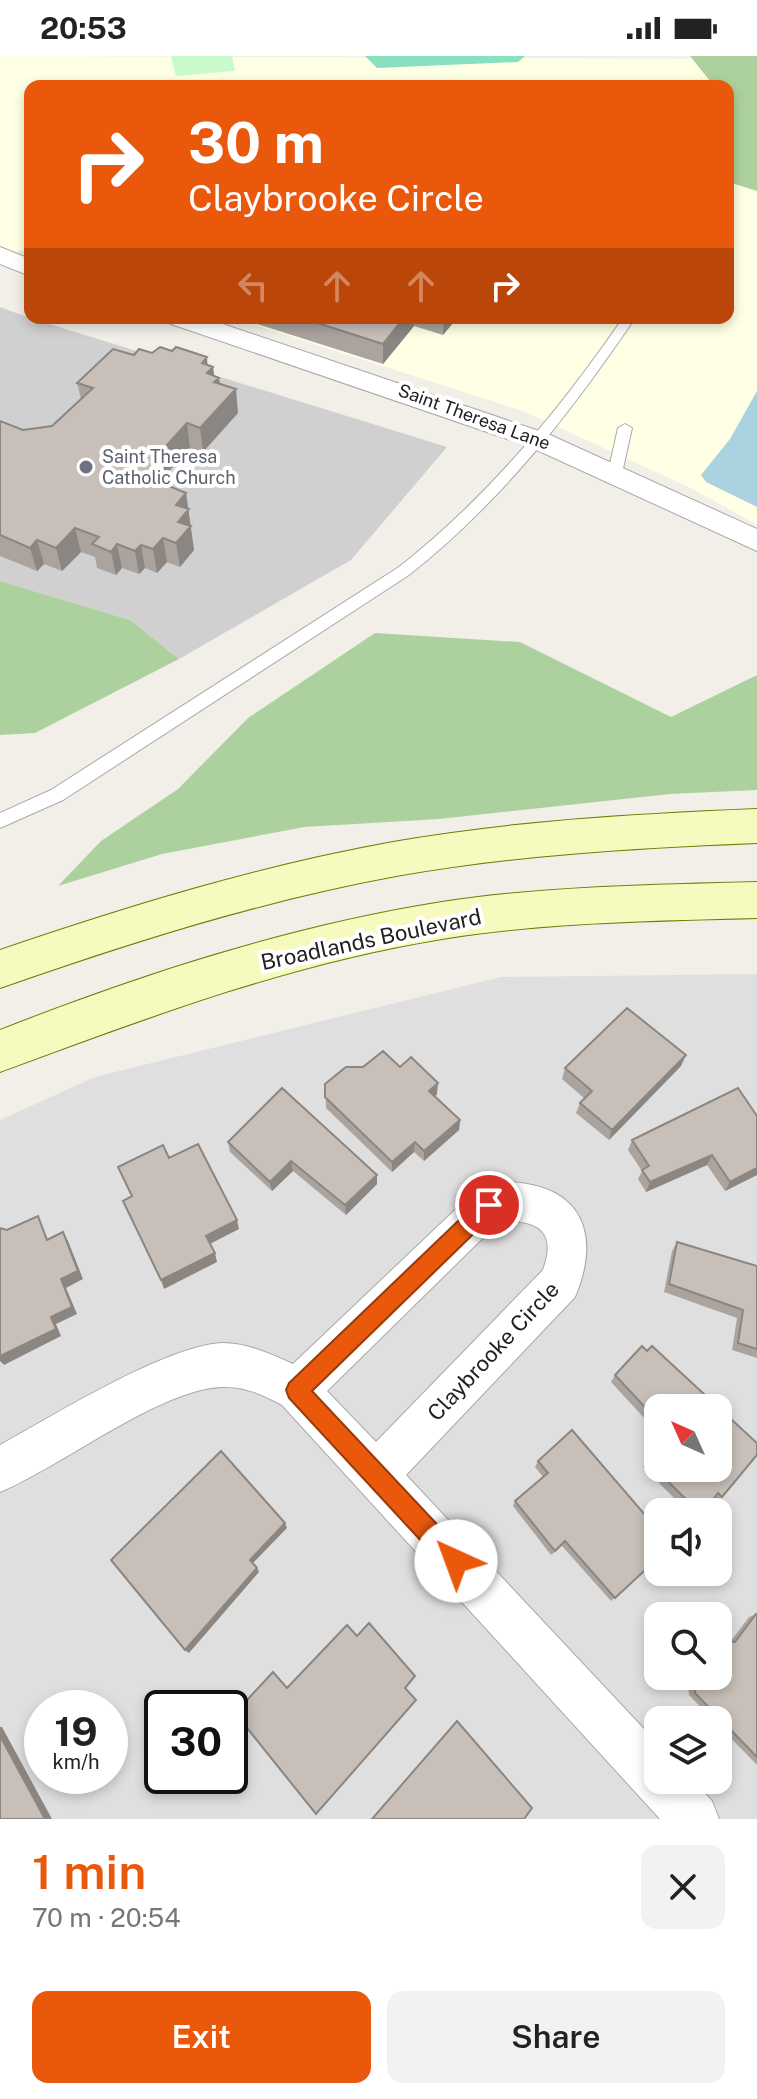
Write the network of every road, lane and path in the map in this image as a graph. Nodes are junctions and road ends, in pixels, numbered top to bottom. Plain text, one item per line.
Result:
1 (0, 254) edge
2 (24, 266) edge
3 (198, 324) edge
4 (625, 324) edge
5 (625, 428) dead end
6 (538, 440) junction
7 (615, 473) junction
8 (757, 541) edge
9 (0, 821) edge
10 (757, 826) edge
11 (757, 900) edge
12 (0, 969) edge
13 (0, 1051) edge
14 (297, 1390) junction
15 (0, 1470) edge
16 (376, 1474) junction
17 (694, 1819) edge

1 - 2 street
3 - 6 street, Saint Theresa Lane
4 - 6 lane
5 - 7 lane
6 - 7 street, Saint Theresa Lane
6 - 9 lane
7 - 8 street, Saint Theresa Lane
10 - 12 main road
11 - 13 main road, Broadlands Boulevard
14 - 15 street
14 - 16 street
14 - 16 street, Claybrooke Circle
16 - 17 street

